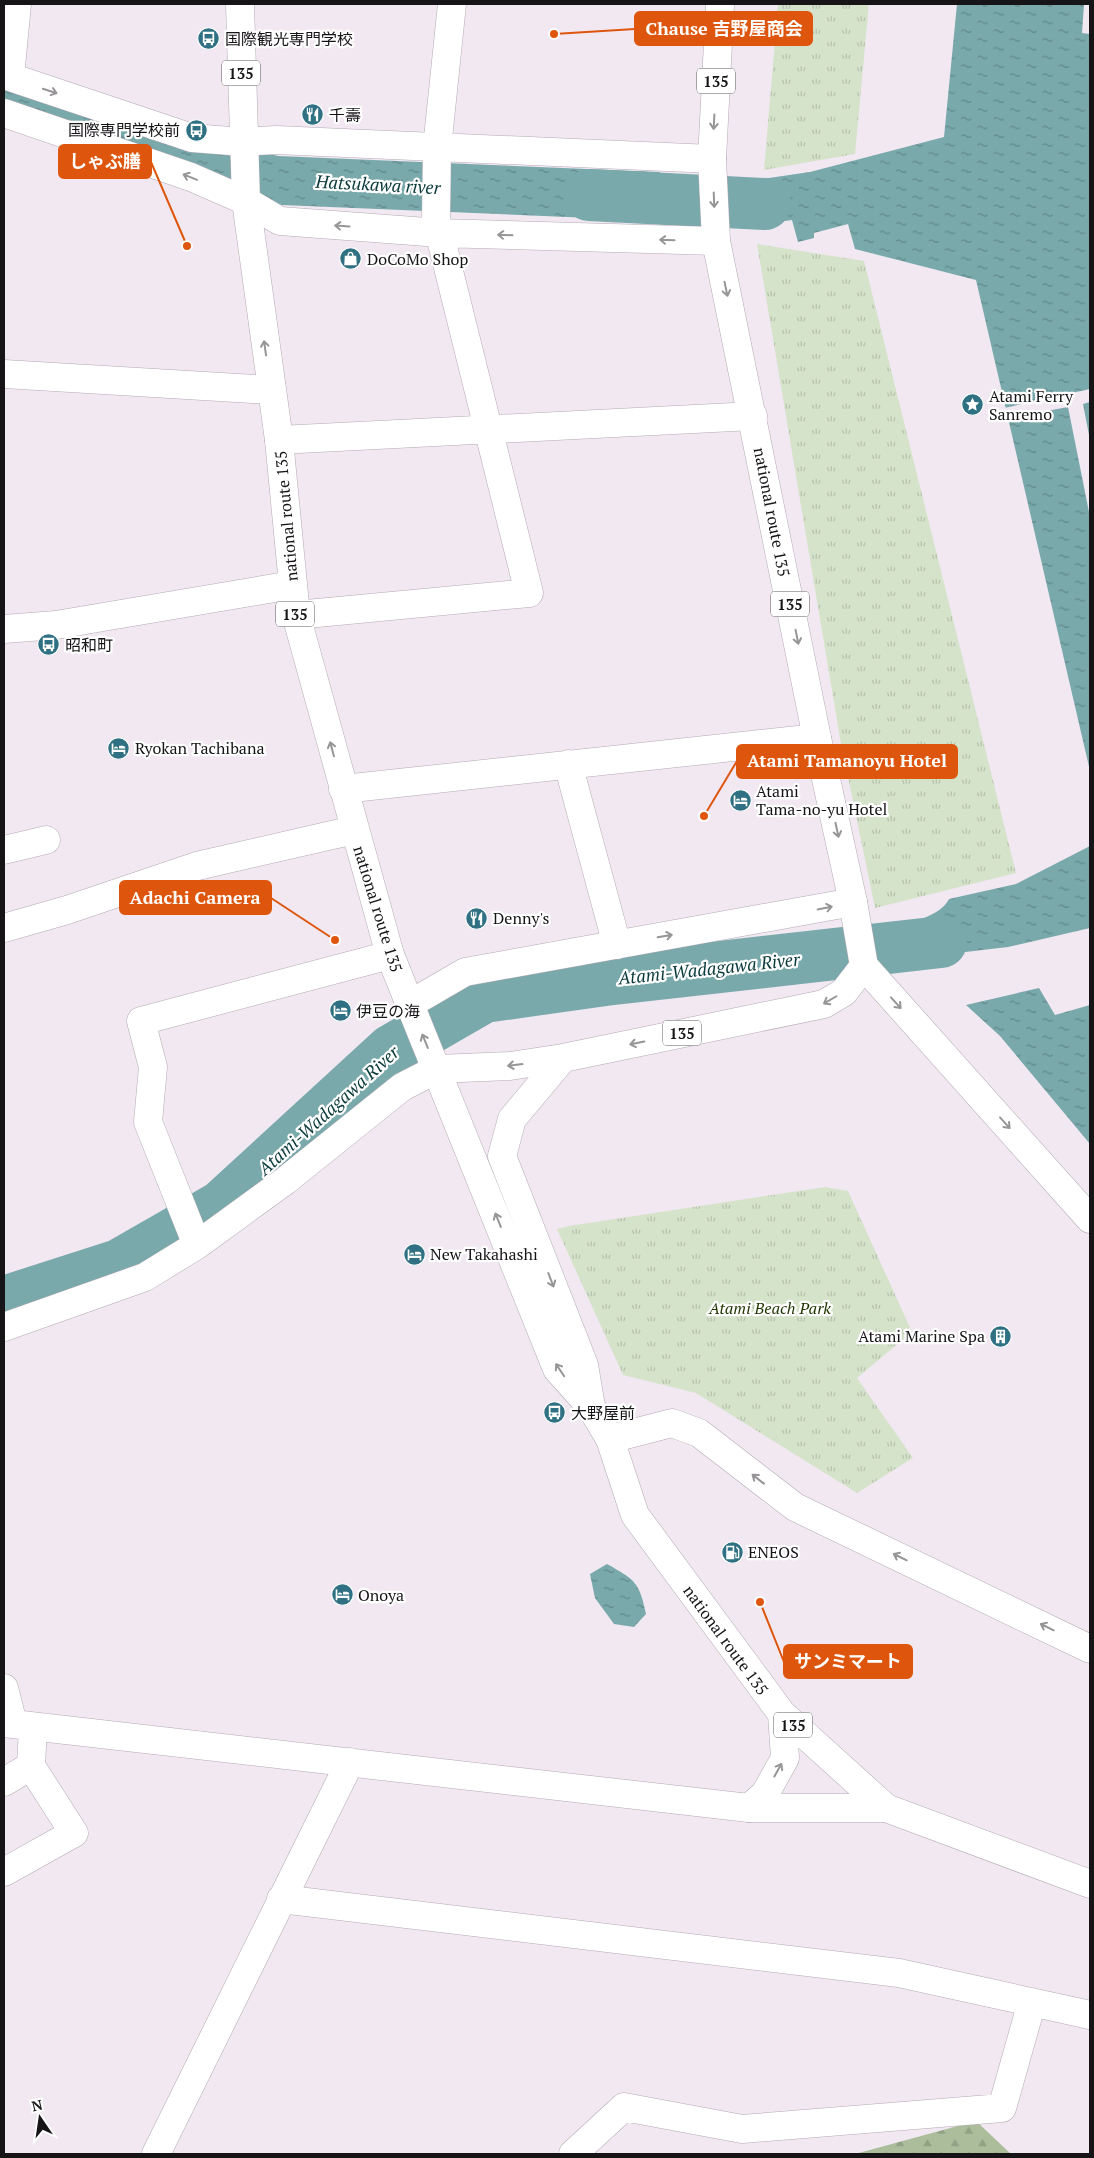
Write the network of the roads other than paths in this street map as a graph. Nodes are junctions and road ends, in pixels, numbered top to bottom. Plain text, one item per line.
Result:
1 (17, 4) edge
2 (240, 4) edge
3 (452, 4) edge
4 (720, 4) edge
5 (7, 76) edge
6 (4, 113) edge
7 (243, 142) junction
8 (437, 148) junction
9 (712, 158) junction
10 (246, 201) junction
11 (438, 226) junction
12 (716, 241) junction
13 (4, 374) edge
14 (271, 390) junction
15 (753, 416) junction
16 (488, 429) junction
17 (279, 440) junction
18 (292, 585) junction
19 (296, 615) junction
20 (4, 630) edge
21 (817, 738) junction
22 (568, 764) junction
23 (343, 789) junction
24 (354, 830) junction
25 (46, 840) dead end
26 (4, 850) edge
27 (853, 902) junction
28 (4, 928) edge
29 (617, 945) junction
30 (390, 955) junction
31 (864, 966) junction
32 (411, 1008) junction
33 (563, 1058) junction
34 (437, 1069) junction
35 (1090, 1219) edge
36 (192, 1232) junction
37 (4, 1328) edge
38 (591, 1407) junction
39 (610, 1439) junction
40 (1090, 1649) edge
41 (4, 1688) edge
42 (782, 1714) junction
43 (17, 1725) edge
44 (350, 1762) junction
45 (31, 1766) junction
46 (4, 1782) edge
47 (749, 1808) junction
48 (886, 1808) junction
49 (4, 1872) edge
50 (1090, 1884) edge
51 (282, 1899) junction
52 (1032, 2002) junction
53 (1090, 2015) edge
54 (156, 2154) edge
55 (572, 2154) edge

1 - 5 main road
2 - 7 main road, national route 135 / 135
3 - 8 main road
4 -> 9 main road, national route 135 / 135
5 -> 7 main road
10 -> 6 main road
7 - 8 main road
7 - 10 main road, national route 135 / 135
8 - 9 main road
8 - 11 main road
9 -> 12 main road, national route 135 / 135
11 -> 10 main road
14 -> 10 main road, national route 135 / 135
12 -> 11 main road
11 - 16 main road
12 -> 15 main road, national route 135 / 135
13 - 14 main road
14 - 17 main road, national route 135 / 135
15 - 16 main road
15 -> 21 main road, national route 135 / 135
16 - 17 main road
16 - 19 main road
17 - 18 main road, national route 135 / 135
18 - 19 main road, national route 135 / 135
18 - 20 main road
23 -> 19 main road, national route 135 / 135
21 - 22 main road
21 -> 27 main road, national route 135 / 135
22 - 23 main road
22 - 29 main road
23 - 24 main road, national route 135 / 135
24 - 28 main road
24 - 30 main road, national route 135 / 135
25 - 26 main road
29 -> 27 main road
27 - 31 main road, national route 135 / 135
29 - 32 main road
30 - 32 main road, national route 135 / 135
30 - 36 main road
31 -> 33 main road, 135
31 -> 35 main road
34 -> 32 main road, 135
33 -> 34 main road, 135
33 -> 38 main road, national route 135 / 135
34 - 36 main road
38 -> 34 main road, national route 135 / 135
36 - 37 main road
38 - 39 main road, national route 135 / 135
40 -> 39 main road
39 - 42 main road, national route 135 / 135
41 - 43 main road
47 -> 42 main road
42 - 48 main road, national route 135 / 135
43 - 44 main road
43 - 45 main road
44 - 47 main road
44 - 51 main road
45 - 46 main road
45 - 49 main road
47 - 48 main road
48 - 50 main road, national route 135 / 135
51 - 52 main road
51 - 54 main road
52 - 53 main road
52 - 55 main road

